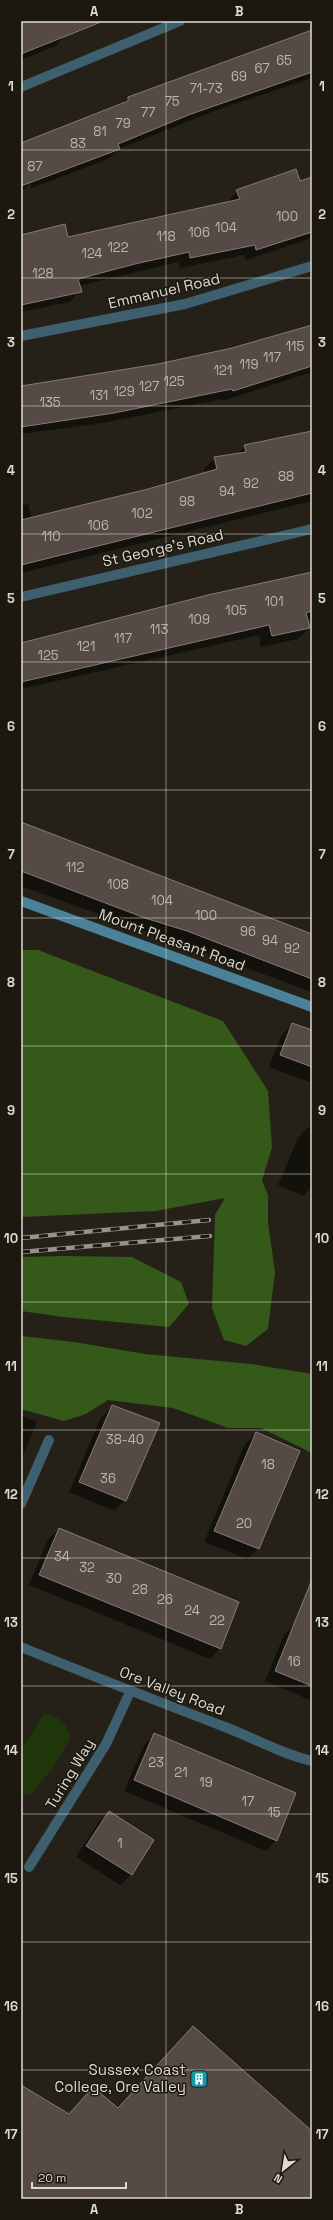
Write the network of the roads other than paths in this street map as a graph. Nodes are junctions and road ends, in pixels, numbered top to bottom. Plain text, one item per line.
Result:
1 (180, 21) edge
2 (21, 87) edge
3 (312, 266) edge
4 (21, 336) edge
5 (312, 529) edge
6 (21, 597) edge
7 (21, 901) edge
8 (312, 1007) edge
9 (49, 1440) dead end
10 (21, 1504) edge
11 (21, 1647) edge
12 (130, 1692) junction
13 (312, 1761) edge
14 (29, 1867) dead end

1 - 2 street
3 - 4 street, Emmanuel Road
5 - 6 street, St George's Road
7 - 8 street, Mount Pleasant Road
9 - 10 street
11 - 12 street, Ore Valley Road
12 - 13 street, Ore Valley Road
12 - 14 street, Turing Way

